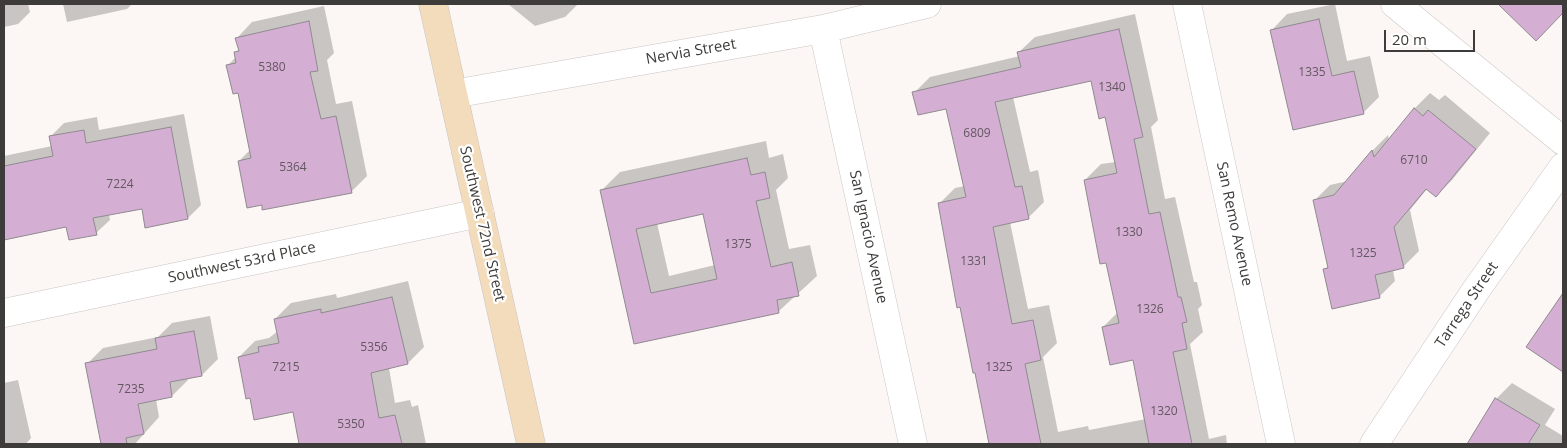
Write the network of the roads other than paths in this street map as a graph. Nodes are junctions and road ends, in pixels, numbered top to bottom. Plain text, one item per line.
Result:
1 (433, 4) edge
2 (927, 4) edge
3 (1187, 4) edge
4 (1395, 4) edge
5 (823, 29) junction
6 (453, 94) junction
7 (1563, 141) edge
8 (1563, 167) edge
9 (480, 213) junction
10 (4, 313) edge
11 (531, 444) edge
12 (913, 444) edge
13 (1281, 444) edge
14 (1374, 444) edge

1 - 6 main road, Southwest 72nd Street
2 - 5 street, Nervia Street
3 - 13 street, San Remo Avenue
4 - 7 street
5 - 6 street, Nervia Street
5 - 12 street, San Ignacio Avenue
6 - 9 main road, Southwest 72nd Street
8 - 14 street, Tarrega Street
9 - 10 street, Southwest 53rd Place
9 - 11 main road, Southwest 72nd Street

